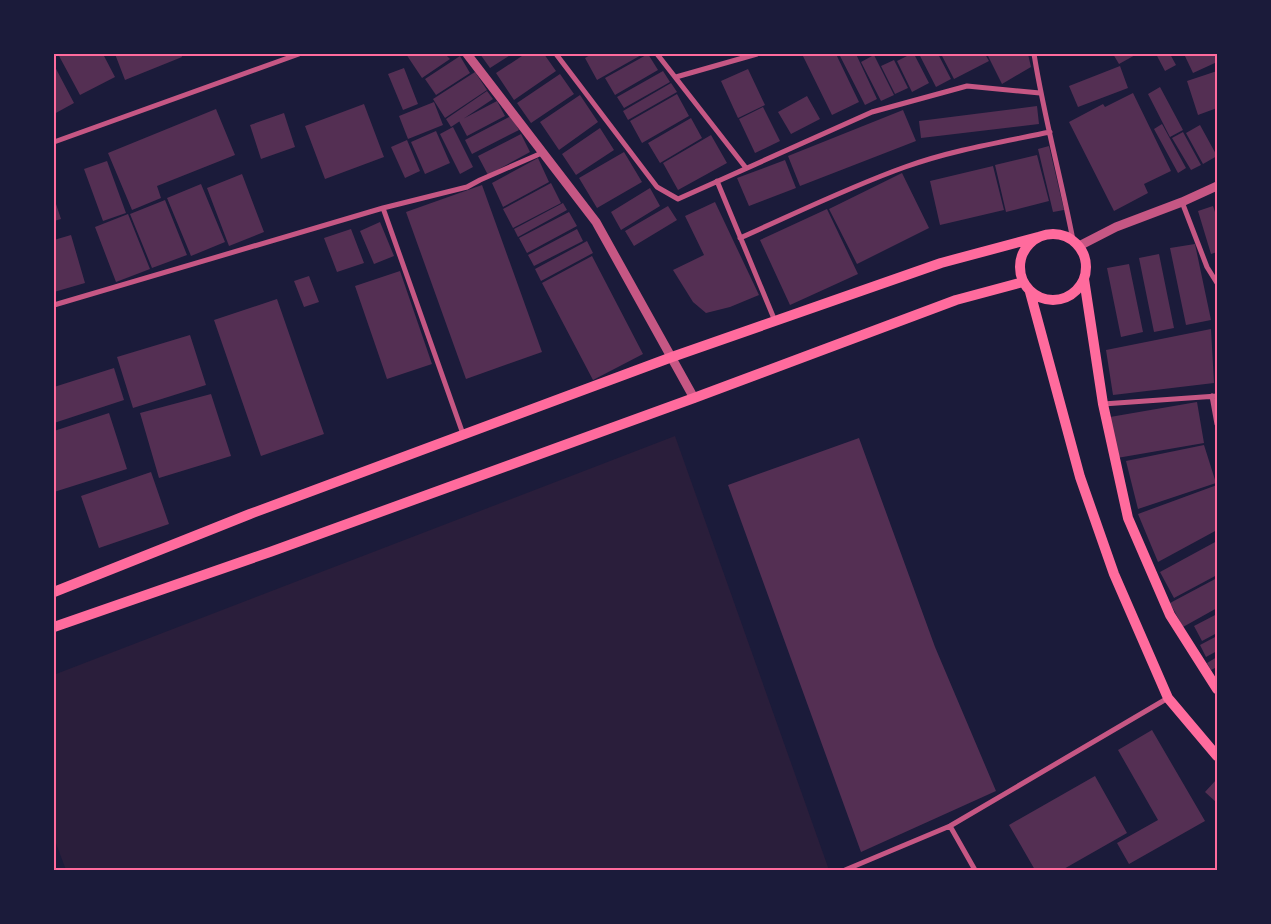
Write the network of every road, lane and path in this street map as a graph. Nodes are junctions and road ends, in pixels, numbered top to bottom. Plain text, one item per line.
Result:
1 (299, 54) edge
2 (468, 54) edge
3 (556, 54) edge
4 (657, 54) edge
5 (758, 54) edge
6 (1034, 54) edge
7 (676, 77) junction
8 (1040, 93) junction
9 (1050, 132) junction
10 (54, 142) edge
11 (544, 152) junction
12 (746, 168) junction
13 (717, 181) junction
14 (1217, 186) edge
15 (1182, 202) junction
16 (382, 208) junction
17 (1038, 237) junction
18 (740, 238) junction
19 (1076, 243) junction
20 (1084, 279) junction
21 (1023, 282) junction
22 (1217, 283) edge
23 (1030, 292) junction
24 (54, 305) edge
25 (775, 321) junction
26 (672, 358) junction
27 (1215, 396) edge
28 (694, 398) junction
29 (1103, 404) junction
30 (1217, 424) edge
31 (462, 434) junction
32 (54, 592) edge
33 (54, 627) edge
34 (1217, 689) edge
35 (1168, 698) junction
36 (1217, 756) edge
37 (950, 826) junction
38 (846, 870) edge
39 (975, 870) edge

1 - 10 street
2 - 11 street
3 - 13 street
4 - 7 street
5 - 7 street
6 - 8 street
7 - 12 street
8 - 9 street
8 - 12 street
9 - 18 street
9 - 19 street
11 - 16 street
11 - 26 street
12 - 13 street
13 - 18 street
14 - 15 street
15 - 19 street
15 - 22 street
16 - 24 street
16 - 31 street
17 - 19 main road
17 - 21 main road
17 - 25 main road
18 - 25 street
19 - 20 main road
20 - 23 main road
20 - 29 main road
21 - 23 main road
21 - 28 main road
23 - 35 main road
25 - 26 main road
26 - 28 street
26 - 31 main road
27 - 29 street
27 - 30 street
28 - 33 main road
29 - 34 main road
31 - 32 main road
35 - 36 main road
35 - 37 street
37 - 38 street
37 - 39 street

